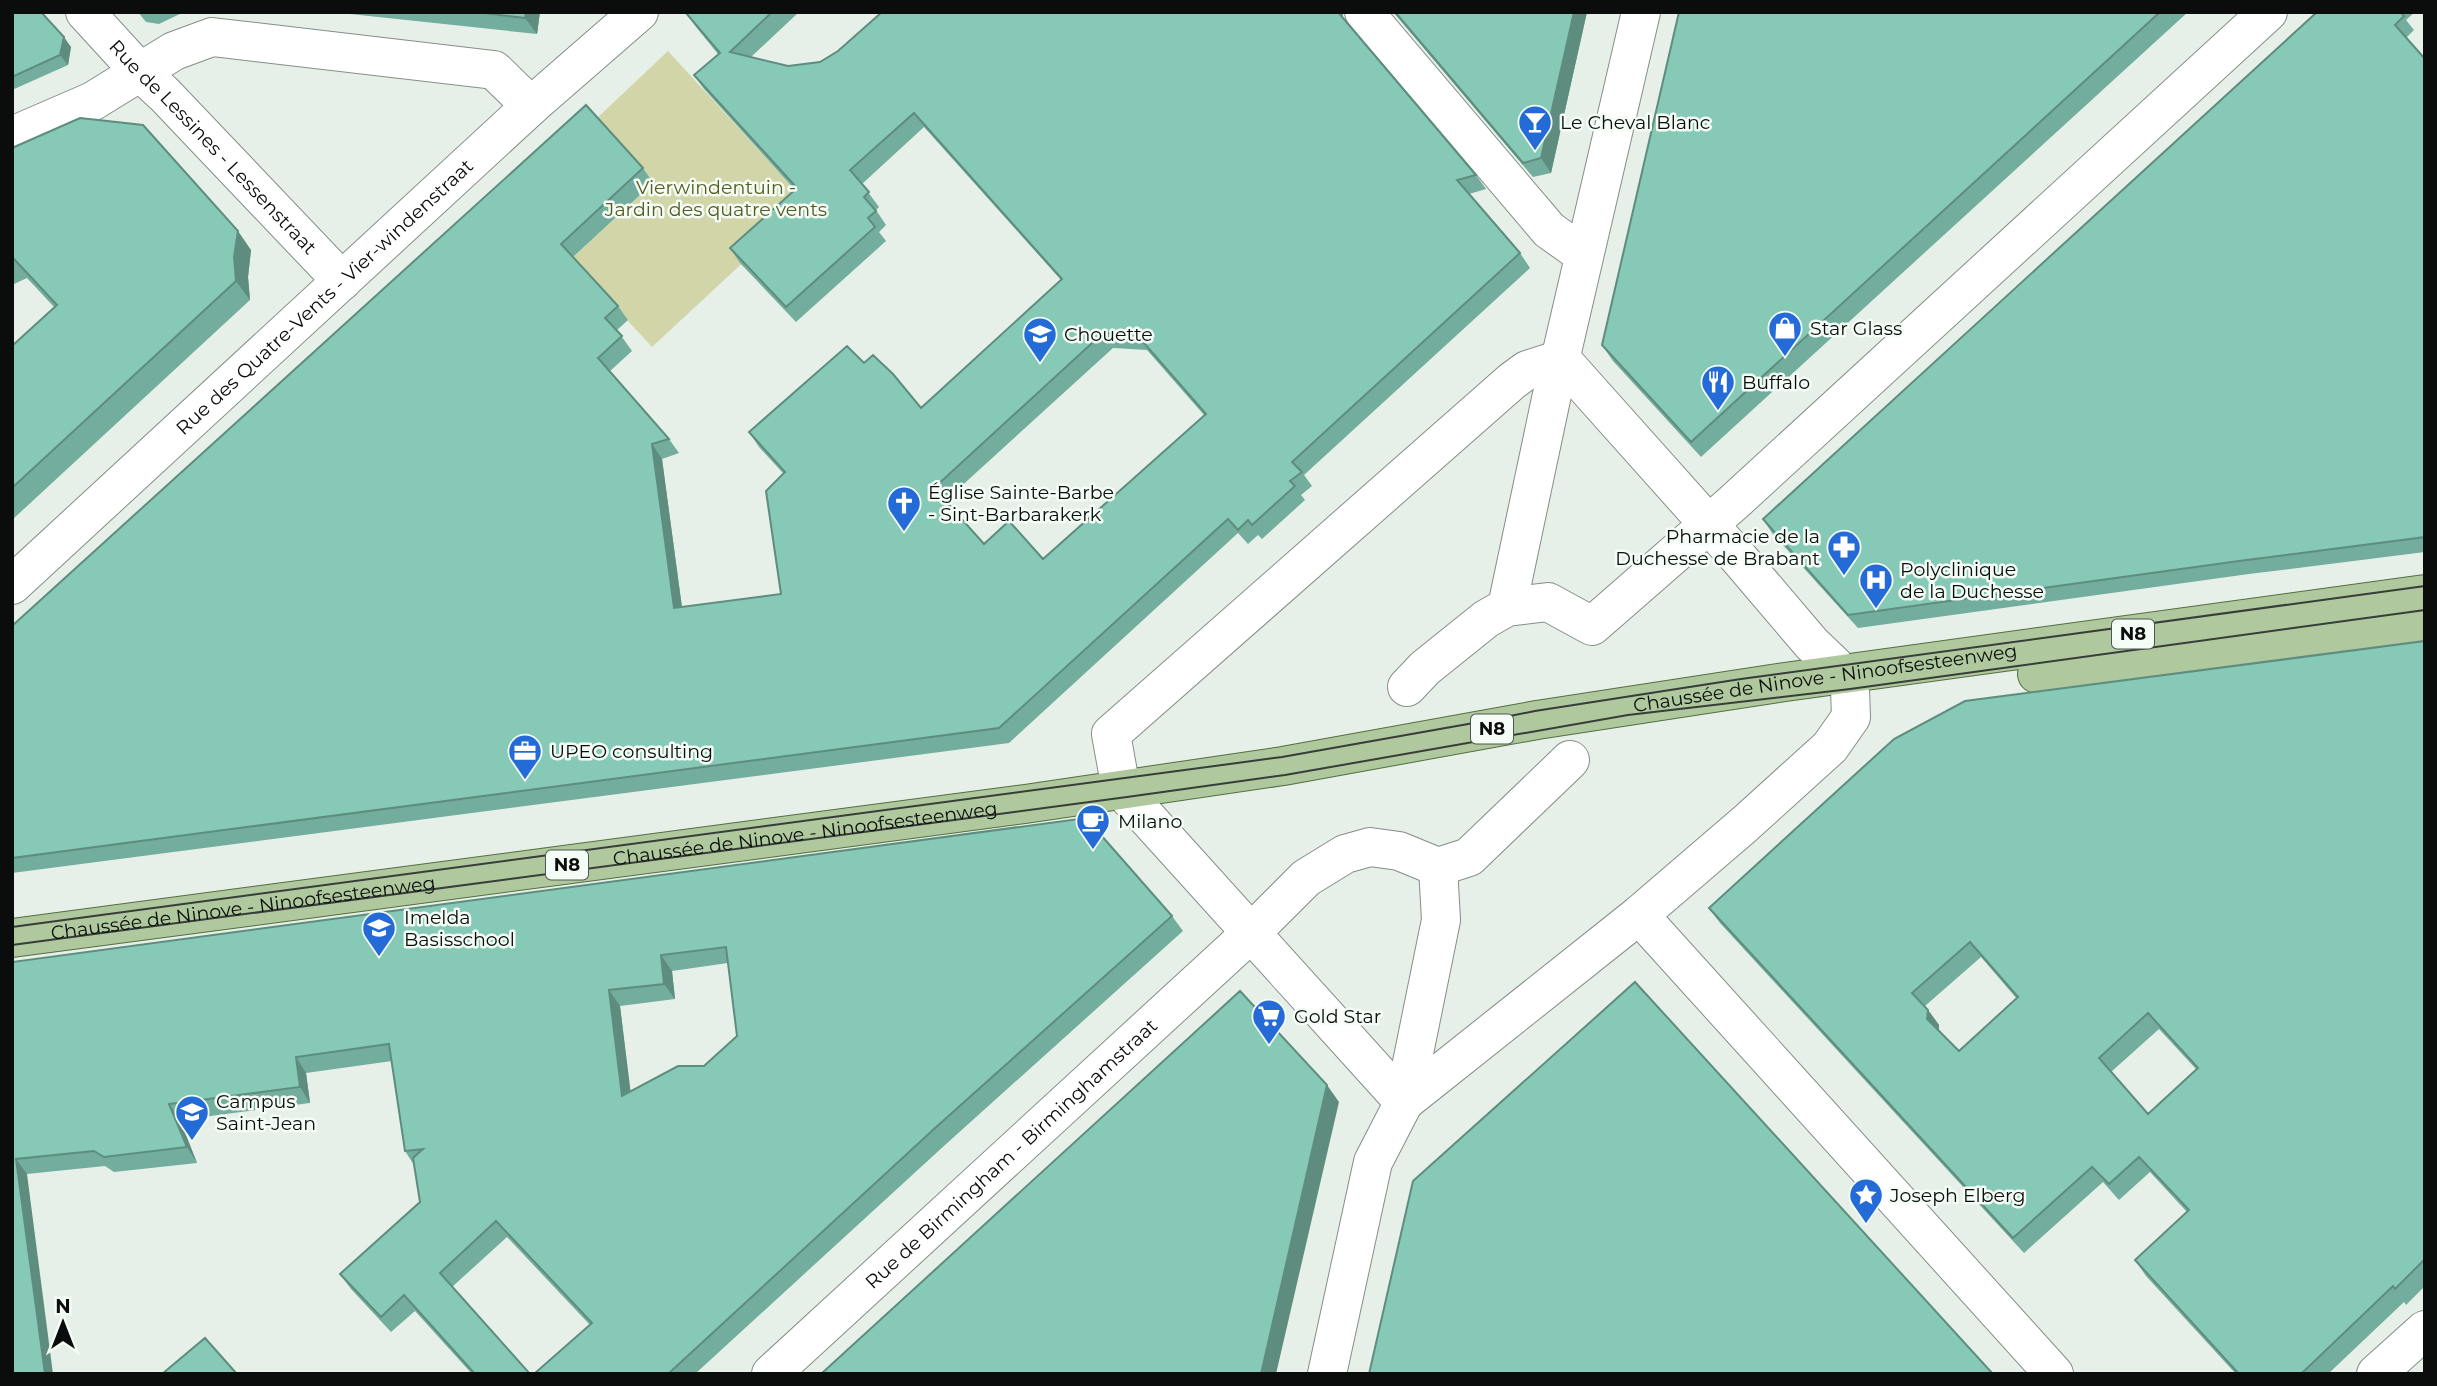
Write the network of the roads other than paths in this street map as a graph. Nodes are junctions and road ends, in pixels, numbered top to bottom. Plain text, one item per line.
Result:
1 (85, 12) edge
2 (639, 12) edge
3 (1364, 12) edge
4 (1640, 12) edge
5 (2268, 12) edge
6 (139, 71) junction
7 (531, 106) junction
8 (12, 136) edge
9 (1584, 255) junction
10 (342, 281) junction
11 (1561, 359) junction
12 (1709, 524) junction
13 (12, 585) edge
14 (2425, 594) edge
15 (1507, 607) junction
16 (2425, 625) edge
17 (1846, 685) junction
18 (1407, 687) dead end
19 (1570, 761) dead end
20 (1121, 789) junction
21 (1438, 867) junction
22 (1639, 915) junction
23 (1251, 933) junction
24 (12, 938) edge
25 (1404, 1102) junction
26 (2425, 1330) edge
27 (771, 1374) edge
28 (1327, 1374) edge
29 (2054, 1374) edge
30 (2376, 1374) edge

1 - 6 street, Rue de Lessines - Lessenstraat
2 - 7 street, Rue des Quatre-Vents - Vier-windenstraat
3 - 9 street
4 - 9 street
5 - 12 street
6 - 7 street
6 - 8 street
6 - 10 street, Rue de Lessines - Lessenstraat
7 - 10 street, Rue des Quatre-Vents - Vier-windenstraat
9 - 11 street
10 - 13 street, Rue des Quatre-Vents - Vier-windenstraat
11 - 12 street
11 - 15 street
11 - 20 street
12 - 15 street
12 - 17 street
14 - 17 main road, Chaussée de Ninove - Ninoofsesteenweg / N8
15 - 18 street
16 - 17 main road, Chaussée de Ninove - Ninoofsesteenweg / N8
17 - 20 main road, Chaussée de Ninove - Ninoofsesteenweg / N8
17 - 22 street
19 - 21 street
20 - 23 street
20 - 24 main road, Chaussée de Ninove - Ninoofsesteenweg / N8
21 - 23 street, Rue de Birmingham - Birminghamstraat
21 - 25 street
22 - 25 street
22 - 29 street
23 - 25 street
23 - 27 street, Rue de Birmingham - Birminghamstraat
25 - 28 street
26 - 30 street

